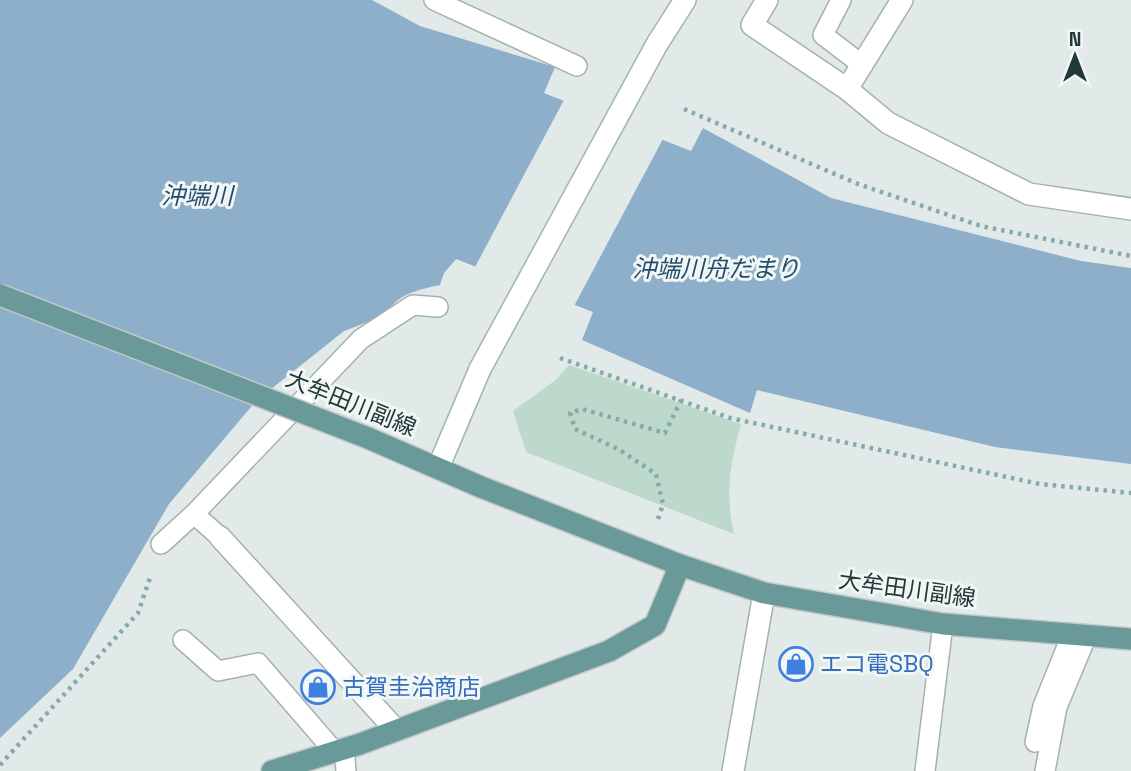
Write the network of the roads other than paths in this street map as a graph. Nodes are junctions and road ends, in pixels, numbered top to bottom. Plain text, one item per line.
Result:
1 (434, 0) edge
2 (685, 0) edge
3 (767, 0) edge
4 (841, 0) edge
5 (902, 0) edge
6 (861, 64) junction
7 (577, 66) dead end
8 (848, 89) junction
9 (1131, 209) edge
10 (0, 295) edge
11 (438, 307) dead end
12 (438, 468) junction
13 (194, 514) junction
14 (220, 537) joint
15 (161, 544) road end
16 (680, 565) junction
17 (764, 593) junction
18 (943, 624) junction
19 (1080, 634) junction
20 (1131, 639) edge
21 (183, 640) dead end
22 (395, 729) junction
23 (1035, 742) dead end
24 (339, 750) junction
25 (272, 771) edge
26 (346, 771) edge
27 (733, 771) edge
28 (925, 771) edge
29 (1045, 771) edge

1 - 7 lane
2 - 12 street, bridge
3 - 8 street
4 - 6 lane
5 - 6 street
6 - 8 street
8 - 9 street
10 - 12 main road, 大牟田川副線, bridge
11 - 13 lane
12 - 16 main road, 大牟田川副線
13 - 14 lane
13 - 15 lane
14 - 22 street
16 - 17 main road, 大牟田川副線
16 - 22 main road
17 - 18 main road, 大牟田川副線
17 - 27 street
18 - 19 main road, 大牟田川副線
18 - 28 lane
19 - 20 main road, 大牟田川副線
19 - 23 lane
19 - 29 lane
21 - 24 lane
22 - 24 main road
24 - 25 main road
24 - 26 lane

